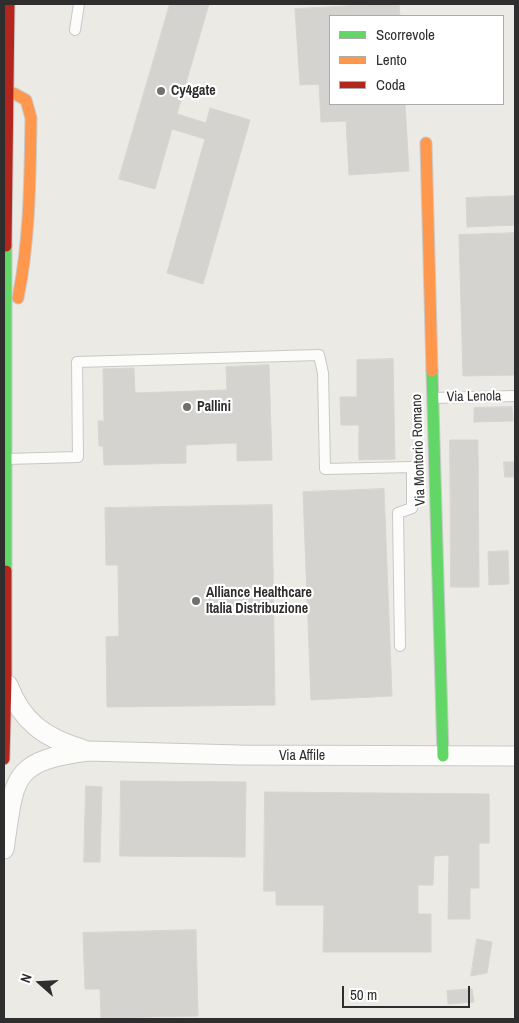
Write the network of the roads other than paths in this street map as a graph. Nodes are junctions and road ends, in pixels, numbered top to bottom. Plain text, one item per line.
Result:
1 (9, 4) edge
2 (79, 4) edge
3 (74, 30) dead end
4 (6, 93) edge
5 (426, 143) dead end
6 (5, 340) junction
7 (515, 396) edge
8 (433, 398) junction
9 (5, 460) junction
10 (400, 646) dead end
11 (6, 678) junction
12 (88, 751) junction
13 (443, 756) junction
14 (515, 756) edge
15 (4, 758) edge
16 (4, 849) edge

1 - 4 main road
2 - 3 lane
4 - 6 main road
4 - 6 main road
5 - 8 main road, Via Montorio Romano
6 - 9 main road
7 - 8 lane, Via Lenola
8 - 13 main road, Via Montorio Romano
9 - 10 lane
9 - 11 main road
11 - 12 street, Via Affile
11 - 15 main road
12 - 13 street, Via Affile
12 - 16 street, Via Affile
13 - 14 street, Via Affile

